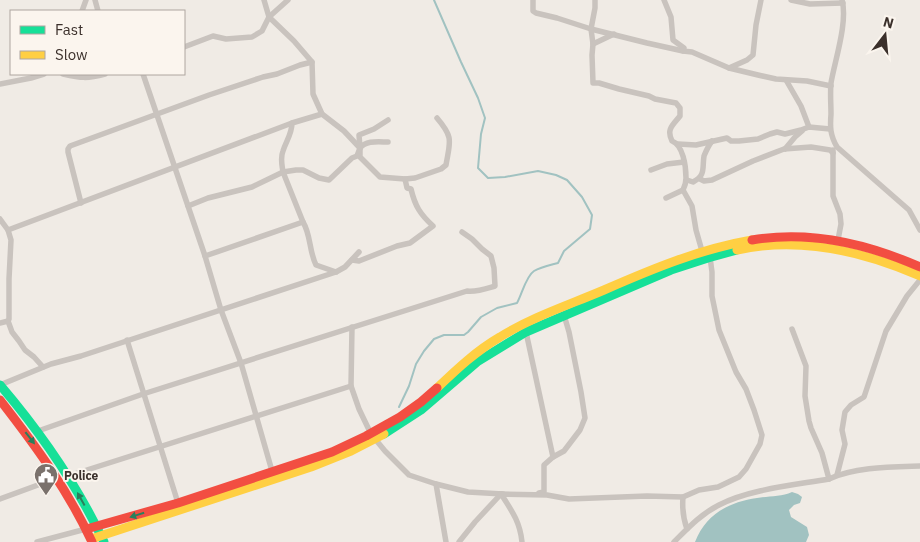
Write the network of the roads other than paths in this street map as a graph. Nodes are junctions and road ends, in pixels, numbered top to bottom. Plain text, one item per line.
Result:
1 (264, 0) edge
2 (288, 0) edge
3 (533, 0) edge
4 (595, 0) edge
5 (664, 0) edge
6 (761, 0) edge
7 (791, 0) edge
8 (842, 2) edge
9 (269, 17) junction
10 (265, 24) junction
11 (276, 24) junction
12 (591, 29) junction
13 (614, 34) junction
14 (593, 44) junction
15 (185, 47) edge
16 (683, 51) junction
17 (312, 62) junction
18 (729, 68) junction
19 (41, 75) edge
20 (69, 75) edge
21 (101, 75) edge
22 (143, 75) edge
23 (786, 80) junction
24 (0, 84) edge
25 (831, 86) junction
26 (156, 114) junction
27 (322, 114) junction
28 (437, 118) dead end
29 (388, 120) dead end
30 (292, 123) junction
31 (808, 127) junction
32 (830, 129) junction
33 (712, 141) junction
34 (833, 141) junction
35 (388, 142) dead end
36 (678, 144) junction
37 (360, 148) junction
38 (784, 149) junction
39 (833, 153) junction
40 (684, 162) junction
41 (175, 167) junction
42 (651, 170) dead end
43 (283, 172) junction
44 (405, 179) junction
45 (700, 179) junction
46 (687, 180) junction
47 (683, 190) junction
48 (666, 198) dead end
49 (81, 203) junction
50 (188, 206) junction
51 (0, 218) edge
52 (303, 222) junction
53 (8, 230) junction
54 (920, 230) edge
55 (462, 232) dead end
56 (838, 240) junction
57 (702, 251) junction
58 (359, 252) dead end
59 (205, 256) junction
60 (710, 257) junction
61 (352, 260) junction
62 (920, 267) edge
63 (336, 272) junction
64 (920, 276) edge
65 (920, 280) edge
66 (221, 310) junction
67 (564, 315) junction
68 (8, 321) junction
69 (0, 323) edge
70 (352, 327) junction
71 (792, 329) dead end
72 (526, 332) junction
73 (127, 340) junction
74 (240, 363) junction
75 (43, 367) junction
76 (0, 385) edge
77 (351, 386) junction
78 (143, 394) junction
79 (0, 400) edge
80 (256, 417) junction
81 (38, 431) junction
82 (373, 437) junction
83 (160, 446) junction
84 (553, 457) junction
85 (920, 466) edge
86 (272, 471) junction
87 (837, 475) junction
88 (68, 476) junction
89 (57, 478) junction
90 (829, 479) junction
91 (436, 484) junction
92 (501, 494) junction
93 (683, 497) junction
94 (0, 499) edge
95 (178, 503) junction
96 (96, 526) junction
97 (86, 529) junction
98 (687, 529) junction
99 (103, 539) edge
100 (92, 540) edge
101 (37, 542) edge
102 (446, 542) edge
103 (459, 542) edge
104 (522, 542) edge
105 (674, 542) edge

1 - 9 street
2 - 9 street
3 - 12 street
4 - 12 street
5 - 16 street
6 - 18 street
7 - 8 street
8 - 25 street
9 - 10 street
9 - 11 street
10 - 11 street
10 - 15 street
11 - 17 street
12 - 13 street
12 - 14 street
13 - 14 street
13 - 16 street
14 - 36 street
16 - 18 street
17 - 26 street
17 - 27 street
18 - 23 street
19 - 24 street
20 - 21 street
22 - 26 street
23 - 25 street
23 - 31 street
25 - 32 street
26 - 41 street
26 - 49 street
27 - 30 street
27 - 37 street
28 - 44 street
29 - 37 street
30 - 41 street
30 - 43 street
31 - 32 street
31 - 33 street
31 - 38 street
32 - 34 street
33 - 36 street
33 - 45 street
34 - 39 street
34 - 54 street
35 - 37 street
36 - 40 street
37 - 43 street
37 - 44 street
38 - 39 street
38 - 45 street
39 - 56 street
40 - 42 street
40 - 46 street
41 - 49 street
41 - 50 street
43 - 50 street
43 - 52 street
44 - 61 street
45 - 46 street
46 - 47 street
47 - 48 street
47 - 57 street
49 - 53 street
50 - 59 street
51 - 53 street
52 - 59 street
52 - 63 street
53 - 68 street
55 - 70 street
56 - 57 main road
56 - 62 main road
57 - 82 main road
58 - 61 street
59 - 66 street
60 - 64 main road
60 - 67 main road
60 - 93 street
61 - 63 street
63 - 66 street
65 - 87 street
66 - 73 street
66 - 74 street
67 - 72 main road
67 - 84 street
68 - 69 street
68 - 75 street
70 - 74 street
70 - 77 street
71 - 90 street
72 - 82 main road
72 - 84 street
73 - 75 street
73 - 78 street
74 - 78 street
74 - 80 street
75 - 76 street
76 - 81 main road
77 - 80 street
77 - 82 street
78 - 81 street
78 - 83 street
79 -> 89 main road
80 - 83 street
80 - 86 street
81 - 88 main road
82 - 86 main road
82 - 91 street
82 - 99 main road
83 - 88 street
83 - 95 street
84 - 92 street
85 - 87 street
86 - 95 main road
87 - 90 street
96 -> 88 main road
89 - 94 street
89 - 97 main road
90 - 98 street
91 - 92 street
91 - 102 street
92 - 93 street
92 - 103 street
92 - 104 street
93 - 98 street
95 -> 96 main road
96 - 97 main road
96 - 99 main road
97 - 100 main road
97 - 101 street
98 - 105 street
99 - 100 main road

